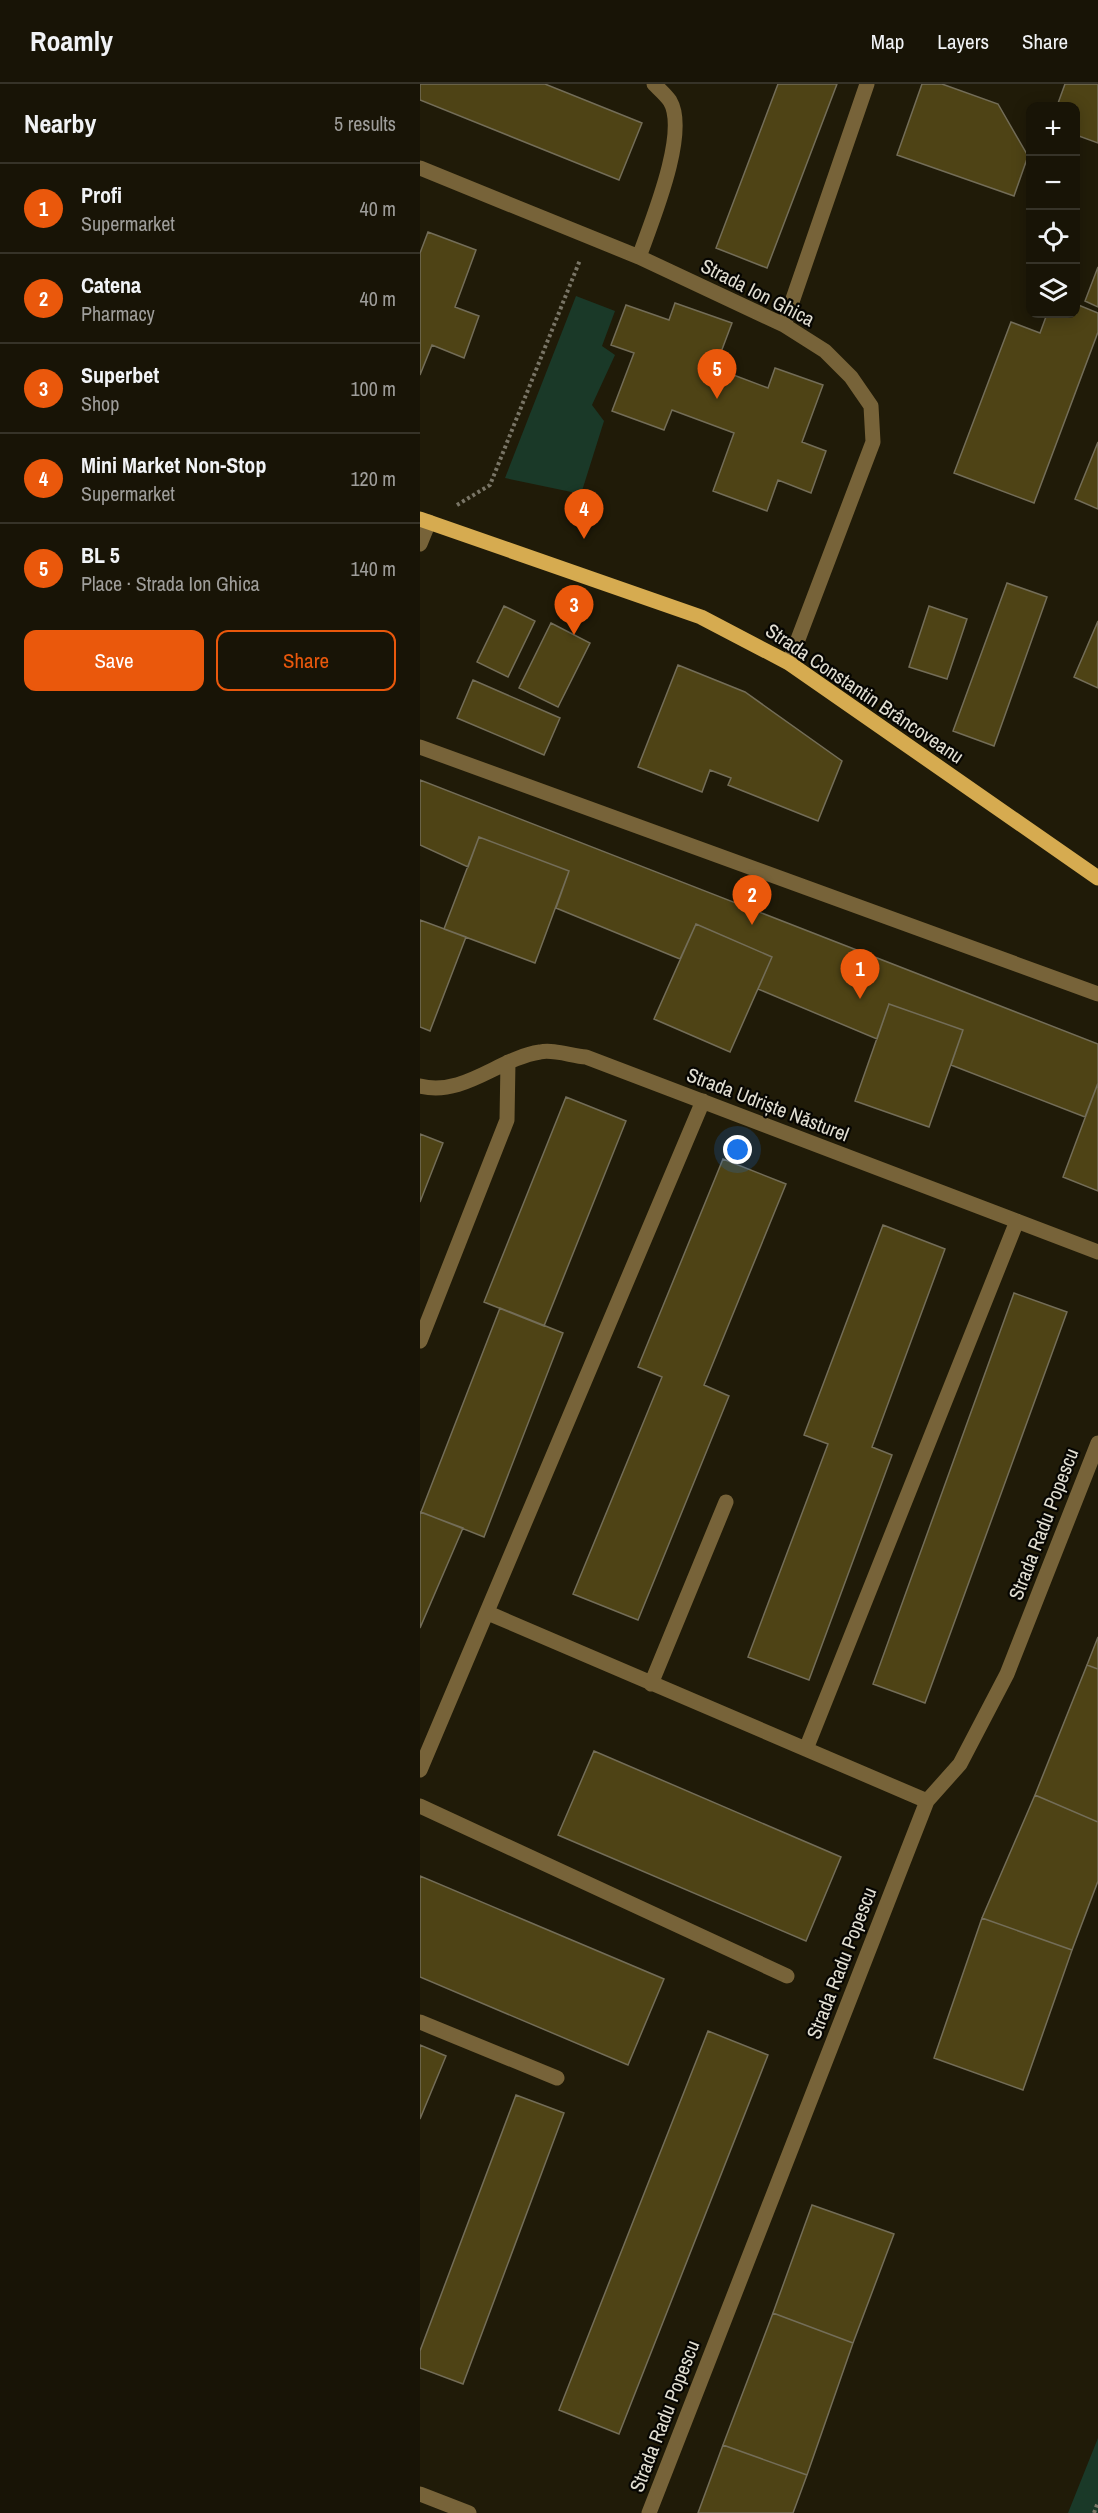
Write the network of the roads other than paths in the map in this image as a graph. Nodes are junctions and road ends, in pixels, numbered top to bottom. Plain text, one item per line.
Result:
1 (654, 84) edge
2 (867, 84) edge
3 (420, 168) edge
4 (639, 257) junction
5 (784, 325) junction
6 (424, 520) edge
7 (420, 544) edge
8 (789, 663) junction
9 (420, 747) edge
10 (1098, 879) edge
11 (1098, 994) edge
12 (508, 1062) junction
13 (420, 1086) edge
14 (703, 1101) junction
15 (1017, 1221) junction
16 (1098, 1252) edge
17 (420, 1341) edge
18 (1098, 1443) edge
19 (726, 1502) dead end
20 (488, 1613) junction
21 (651, 1684) junction
22 (806, 1749) junction
23 (420, 1770) edge
24 (927, 1801) junction
25 (420, 1806) edge
26 (787, 1976) dead end
27 (420, 2022) edge
28 (557, 2078) dead end
29 (420, 2493) edge
30 (469, 2513) edge
31 (649, 2513) edge

1 - 4 street
2 - 5 street
3 - 4 street, Strada Ion Ghica
4 - 5 street, Strada Ion Ghica
5 - 8 street, Strada Ion Ghica
6 - 7 street
6 - 8 main road, Strada Constantin Brâncoveanu
8 - 10 main road, Strada Constantin Brâncoveanu
9 - 11 street
12 - 13 street, Strada Udriște Năsturel
12 - 14 street, Strada Udriște Năsturel
12 - 17 street
14 - 15 street, Strada Udriște Năsturel
14 - 20 street
15 - 16 street, Strada Udriște Năsturel
15 - 22 street
18 - 24 street, Strada Radu Popescu
19 - 21 street
20 - 21 street
20 - 23 street
21 - 22 street
22 - 24 street
24 - 31 street, Strada Radu Popescu
25 - 26 street
27 - 28 street
29 - 30 street

